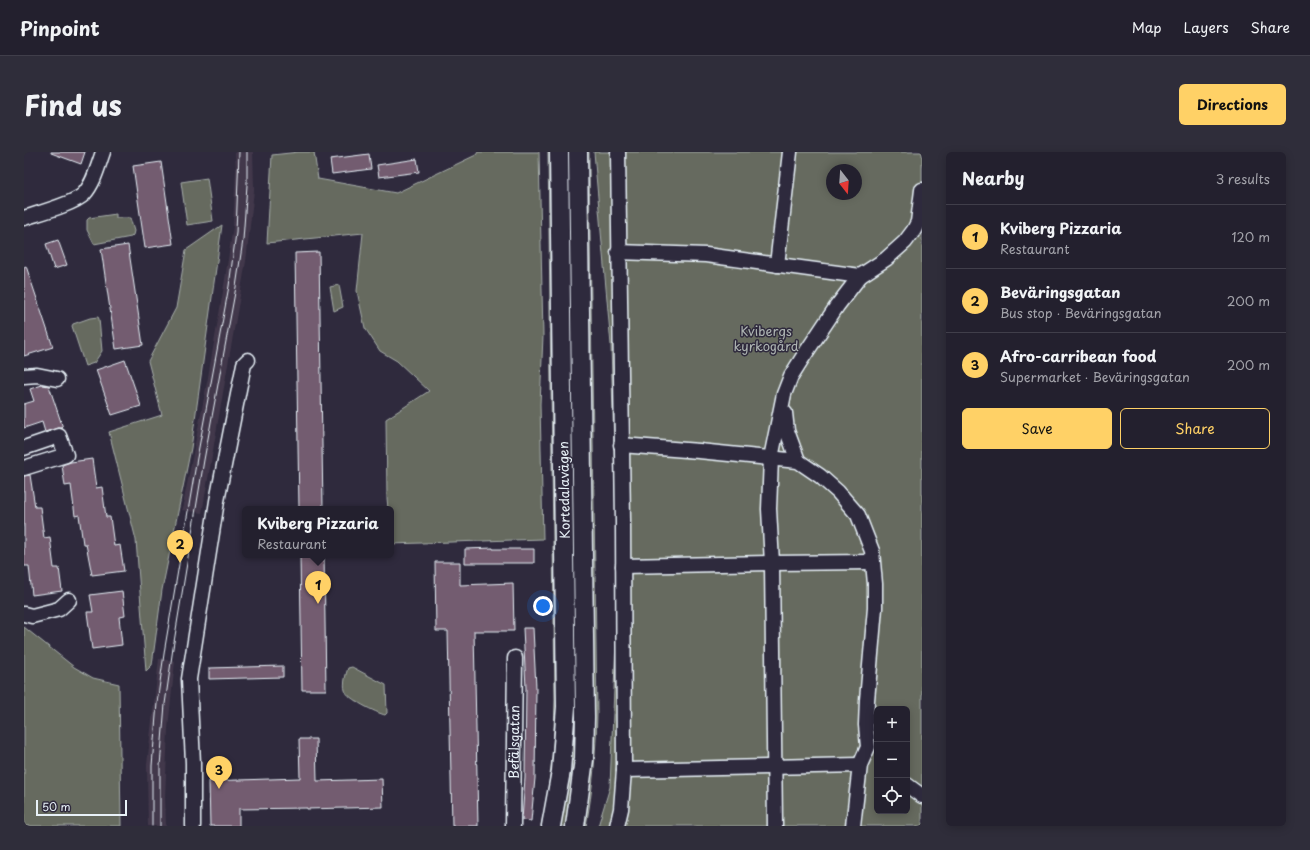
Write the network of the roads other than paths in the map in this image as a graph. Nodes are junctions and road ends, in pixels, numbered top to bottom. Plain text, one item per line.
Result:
1 (104, 152) edge
2 (559, 152) edge
3 (578, 152) edge
4 (618, 152) edge
5 (790, 152) edge
6 (922, 190) edge
7 (24, 218) edge
8 (918, 232) edge
9 (618, 252) junction
10 (777, 265) junction
11 (860, 276) junction
12 (248, 360) dead end
13 (24, 376) edge
14 (57, 379) dead end
15 (784, 394) junction
16 (621, 445) junction
17 (24, 448) edge
18 (771, 458) junction
19 (798, 462) junction
20 (24, 467) edge
21 (872, 562) junction
22 (772, 563) junction
23 (623, 566) junction
24 (69, 600) dead end
25 (24, 614) edge
26 (515, 658) dead end
27 (872, 752) edge
28 (860, 765) junction
29 (774, 767) junction
30 (624, 770) junction
31 (910, 787) edge
32 (922, 796) edge
33 (193, 826) edge
34 (513, 826) edge
35 (552, 826) edge
36 (575, 826) edge
37 (617, 826) edge
38 (775, 826) edge
39 (853, 826) edge

1 - 7 street
2 - 35 main road, Kortedalavägen
3 - 36 main road, Kortedalavägen
4 - 9 street
5 - 10 street
6 - 8 street
8 - 11 street
9 - 10 street
9 - 16 street
10 - 11 street
11 - 15 street
12 - 33 street
13 - 14 street
15 - 18 street
15 - 19 street
16 - 18 street
16 - 23 street
17 - 20 street
18 - 19 street
18 - 22 street
19 - 21 street
21 - 22 street
21 - 27 street
22 - 23 street
22 - 29 street
23 - 30 street
24 - 25 street
26 - 34 street, Befälsgatan
27 - 28 street
28 - 29 street
28 - 39 street
29 - 30 street
29 - 38 street
30 - 37 street
31 - 32 street

